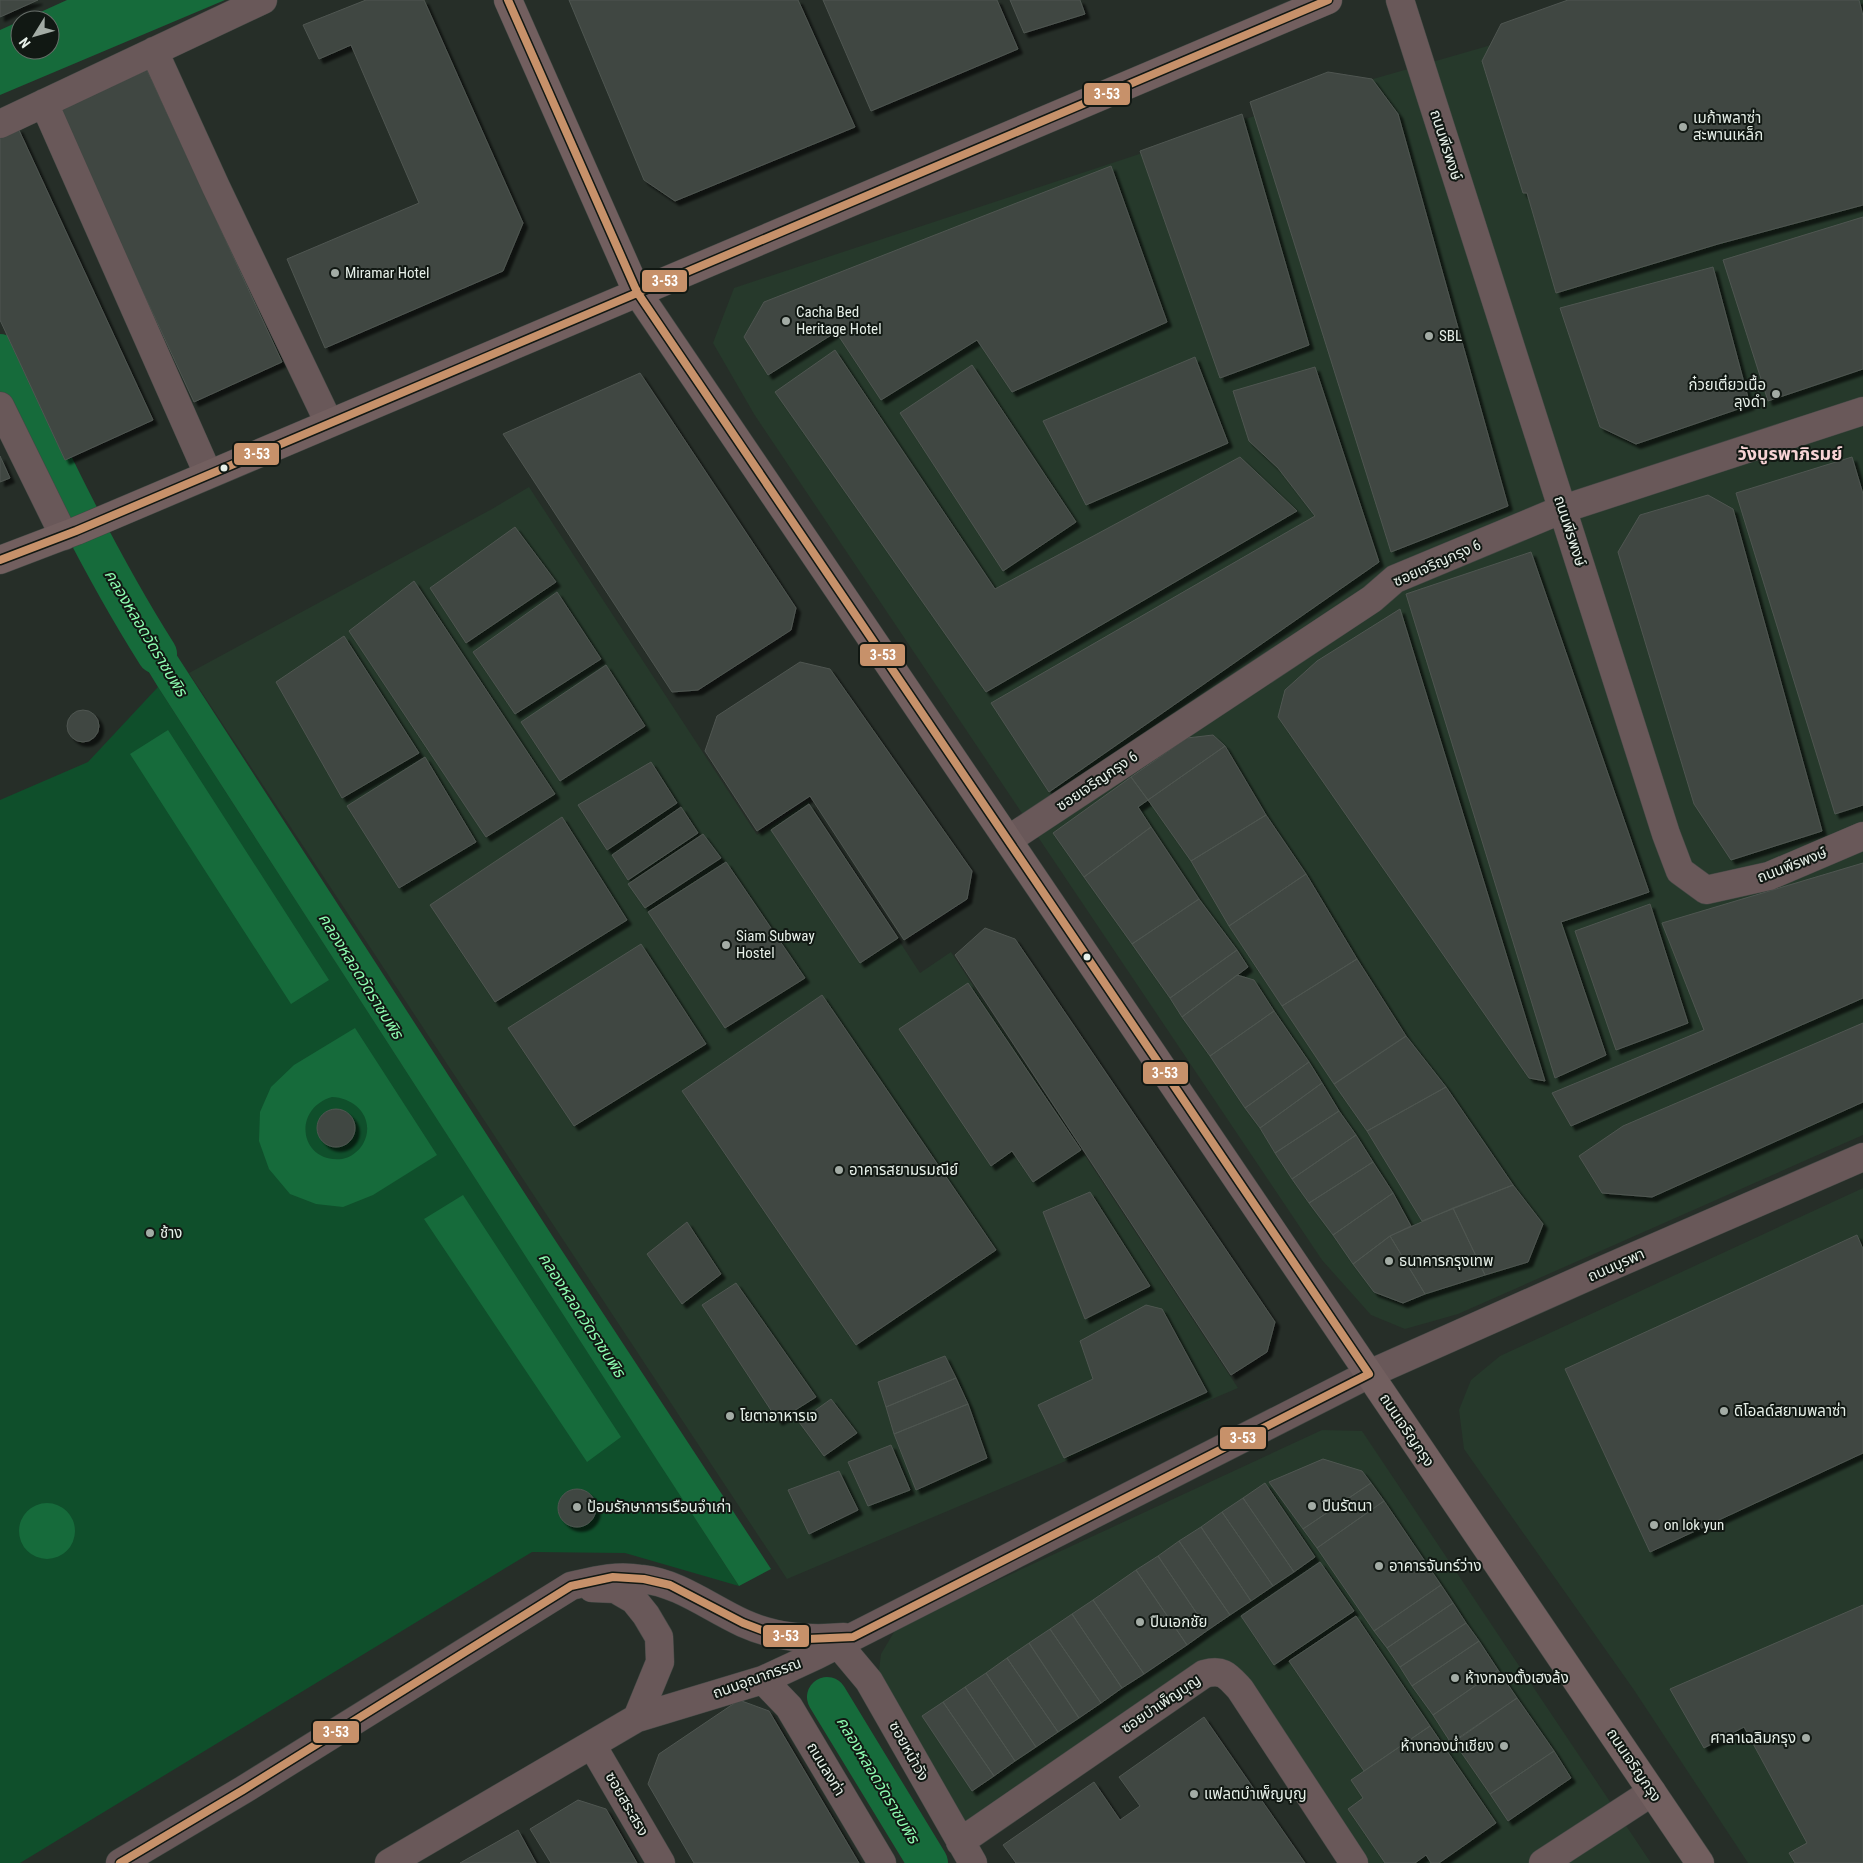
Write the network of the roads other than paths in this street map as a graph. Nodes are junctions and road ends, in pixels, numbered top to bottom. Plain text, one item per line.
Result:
1 (263, 0) edge
2 (508, 0) edge
3 (1328, 0) edge
4 (1400, 0) edge
5 (154, 51) junction
6 (44, 103) junction
7 (0, 124) edge
8 (637, 292) junction
9 (0, 406) edge
10 (1863, 411) edge
11 (329, 423) junction
12 (208, 474) junction
13 (1563, 509) junction
14 (70, 533) junction
15 (0, 560) edge
16 (1863, 836) edge
17 (1008, 840) junction
18 (1863, 1157) edge
19 (1369, 1374) junction
20 (571, 1586) junction
21 (846, 1641) junction
22 (763, 1680) junction
23 (637, 1718) junction
24 (592, 1745) junction
25 (1652, 1792) junction
26 (967, 1852) edge
27 (120, 1863) edge
28 (389, 1863) edge
29 (661, 1863) edge
30 (882, 1863) edge
31 (1354, 1863) edge
32 (1543, 1863) edge
33 (1700, 1863) edge

1 - 5 street
2 - 8 main road, ถนนเจริญกรุง
3 - 8 main road
4 - 13 street, ถนนพีรพงษ์
5 - 6 street
5 - 11 street
6 - 7 street
6 - 12 street
8 - 11 main road
8 - 17 main road, ถนนเจริญกรุง
9 - 14 street
10 - 13 street, ซอยเจริญกรุง 6
11 - 12 main road
12 - 14 main road
13 - 16 street, ถนนพีรพงษ์
13 - 17 street, ซอยเจริญกรุง 6
14 - 15 main road
17 - 19 main road, ถนนเจริญกรุง
18 - 19 street, ถนนบูรพา
19 - 21 street, ถนนอุณากรรณ
19 - 25 main road, ถนนเจริญกรุง
20 - 21 street
20 - 23 street
20 - 27 street
21 - 22 street, ถนนอุณากรรณ
21 - 26 street, ซอยหน้าวัง
22 - 23 street, ถนนอุณากรรณ
22 - 30 street, ถนนลงท่า
23 - 24 street, ถนนอุณากรรณ
24 - 28 street, ถนนอุณากรรณ
24 - 29 street, ซอยสระสรง
25 - 32 street
25 - 33 main road, ถนนเจริญกรุง
26 - 31 street, ซอยบำเพ็ญบุญ

